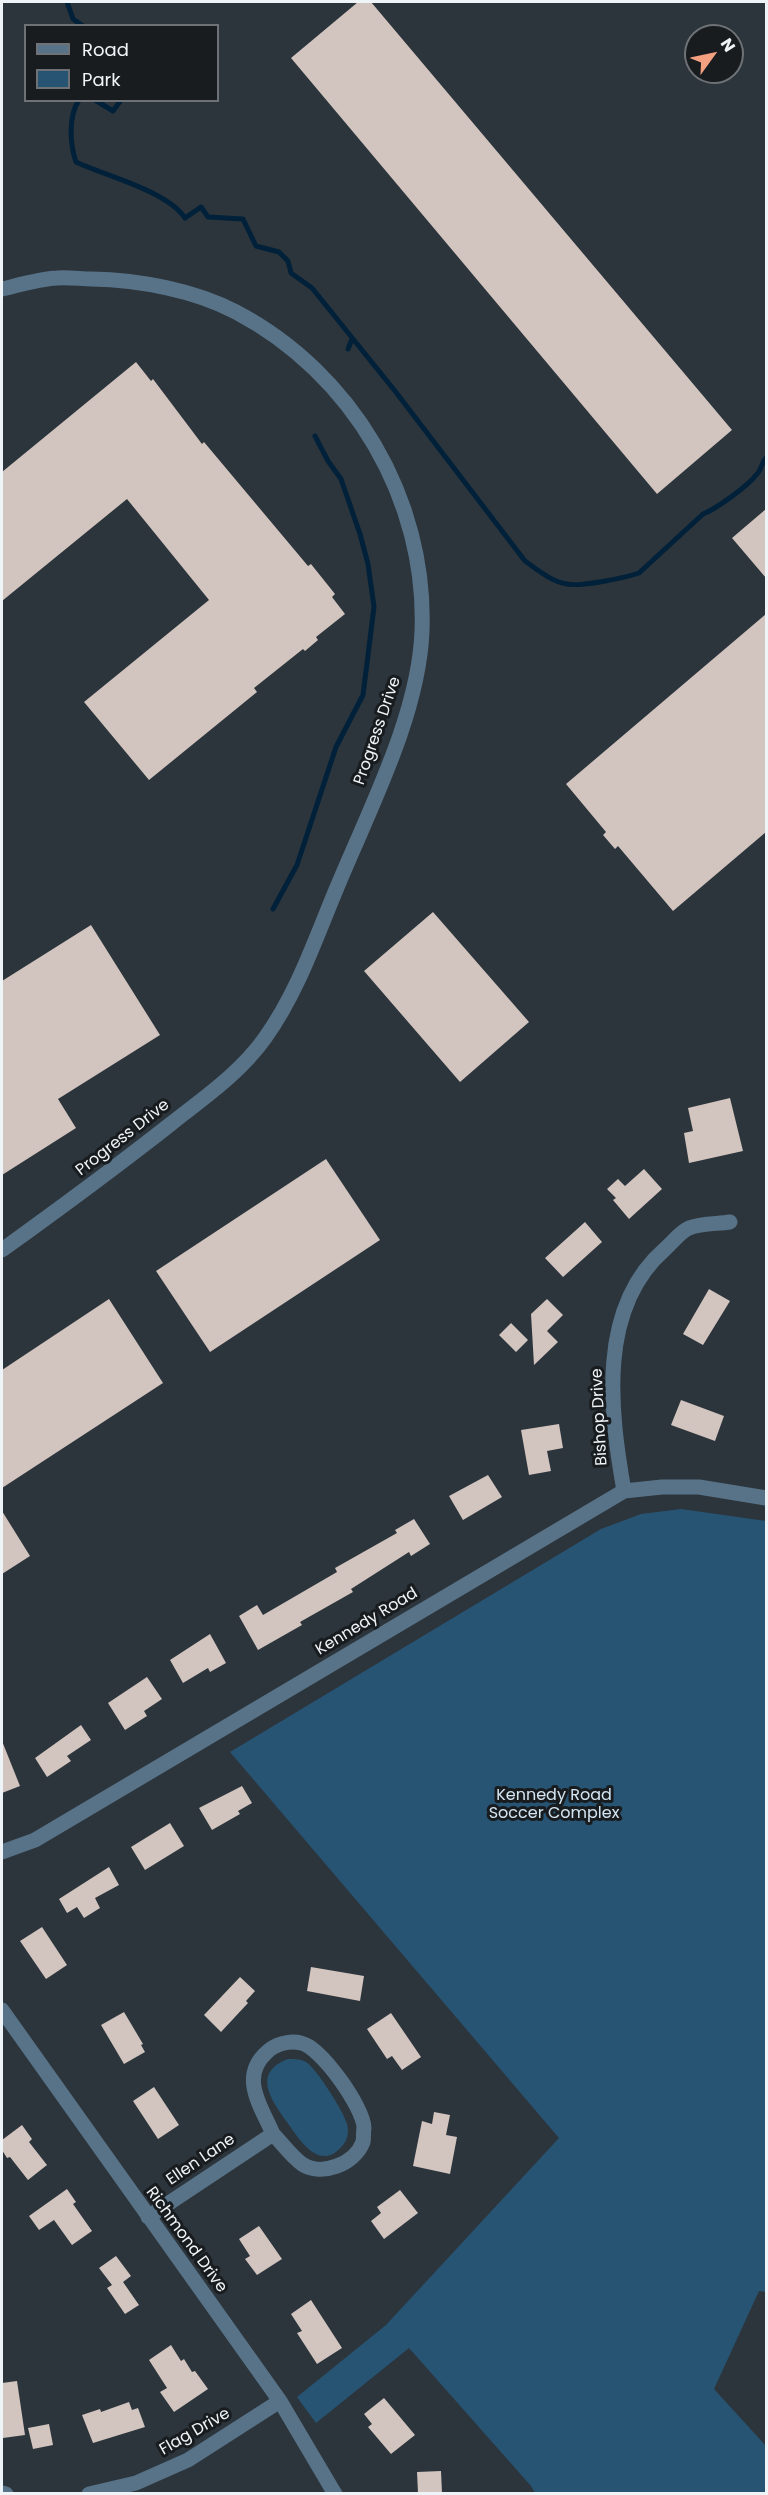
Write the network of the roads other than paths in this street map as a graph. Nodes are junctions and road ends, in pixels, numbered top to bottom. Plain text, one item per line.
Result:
1 (2, 289) edge
2 (730, 1222) dead end
3 (2, 1250) edge
4 (624, 1491) junction
5 (766, 1498) edge
6 (2, 1852) edge
7 (2, 2010) edge
8 (273, 2134) junction
9 (147, 2217) junction
10 (280, 2400) junction
11 (89, 2493) edge
12 (335, 2493) edge

1 - 3 street, Progress Drive
2 - 4 street, Bishop Drive
4 - 5 street, Kennedy Road
4 - 6 street, Kennedy Road
7 - 9 street, Richmond Drive
8 - 8 street
8 - 9 street, Ellen Lane
9 - 10 street, Richmond Drive
10 - 11 street, Flag Drive
10 - 12 street, Richmond Drive

